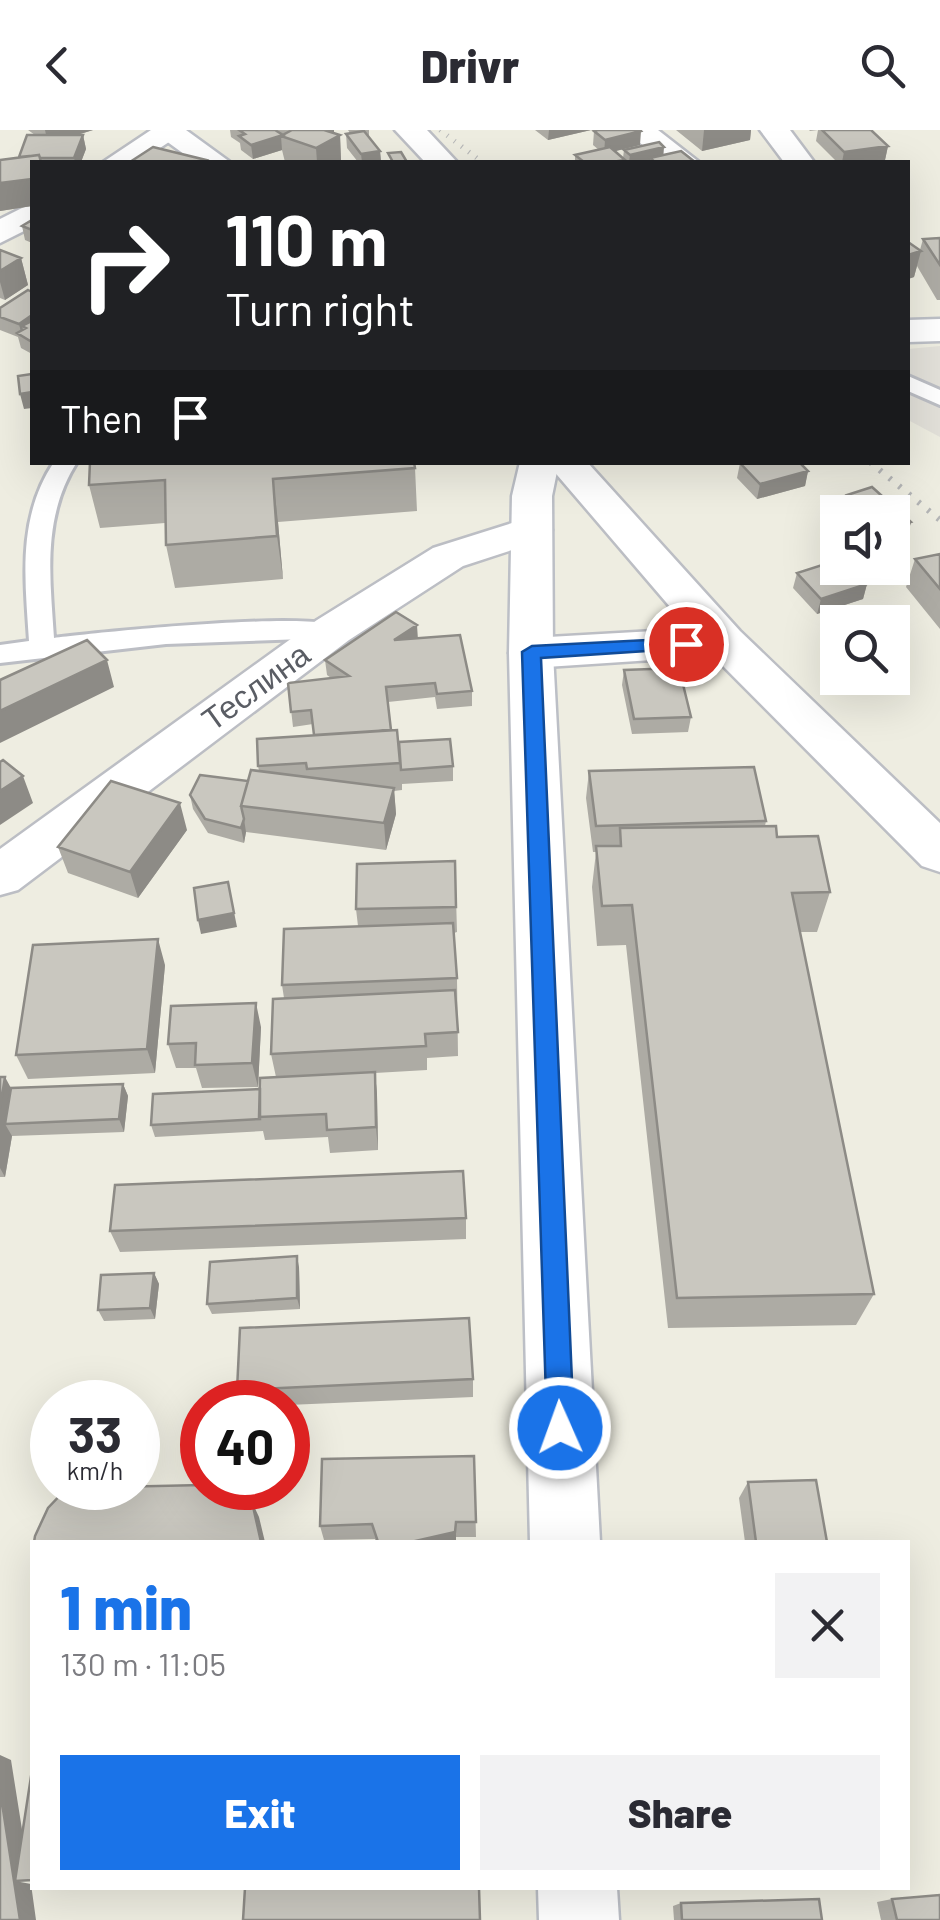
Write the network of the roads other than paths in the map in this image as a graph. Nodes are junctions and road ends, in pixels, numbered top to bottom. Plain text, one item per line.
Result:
1 (410, 130) edge
2 (638, 130) edge
3 (775, 130) edge
4 (168, 131) edge
5 (121, 160) edge
6 (213, 160) edge
7 (440, 160) edge
8 (681, 160) edge
9 (797, 160) edge
10 (30, 215) edge
11 (0, 233) edge
12 (910, 384) edge
13 (940, 398) edge
14 (64, 465) edge
15 (539, 465) edge
16 (568, 465) edge
17 (531, 530) junction
18 (333, 630) junction
19 (724, 642) junction
20 (42, 647) junction
21 (532, 652) junction
22 (0, 654) edge
23 (940, 853) edge
24 (0, 876) edge
25 (565, 1540) edge
26 (578, 1890) edge
27 (579, 1920) edge

1 - 7 street
2 - 8 street
3 - 9 street
4 - 5 street
4 - 6 street
10 - 11 street
12 - 13 lane
14 - 20 lane
15 - 17 street
16 - 19 street
17 - 18 street, Теслина
17 - 21 street
18 - 20 lane
18 - 24 street, Теслина
19 - 21 street
19 - 23 street
20 - 22 lane
21 - 25 street
26 - 27 street

